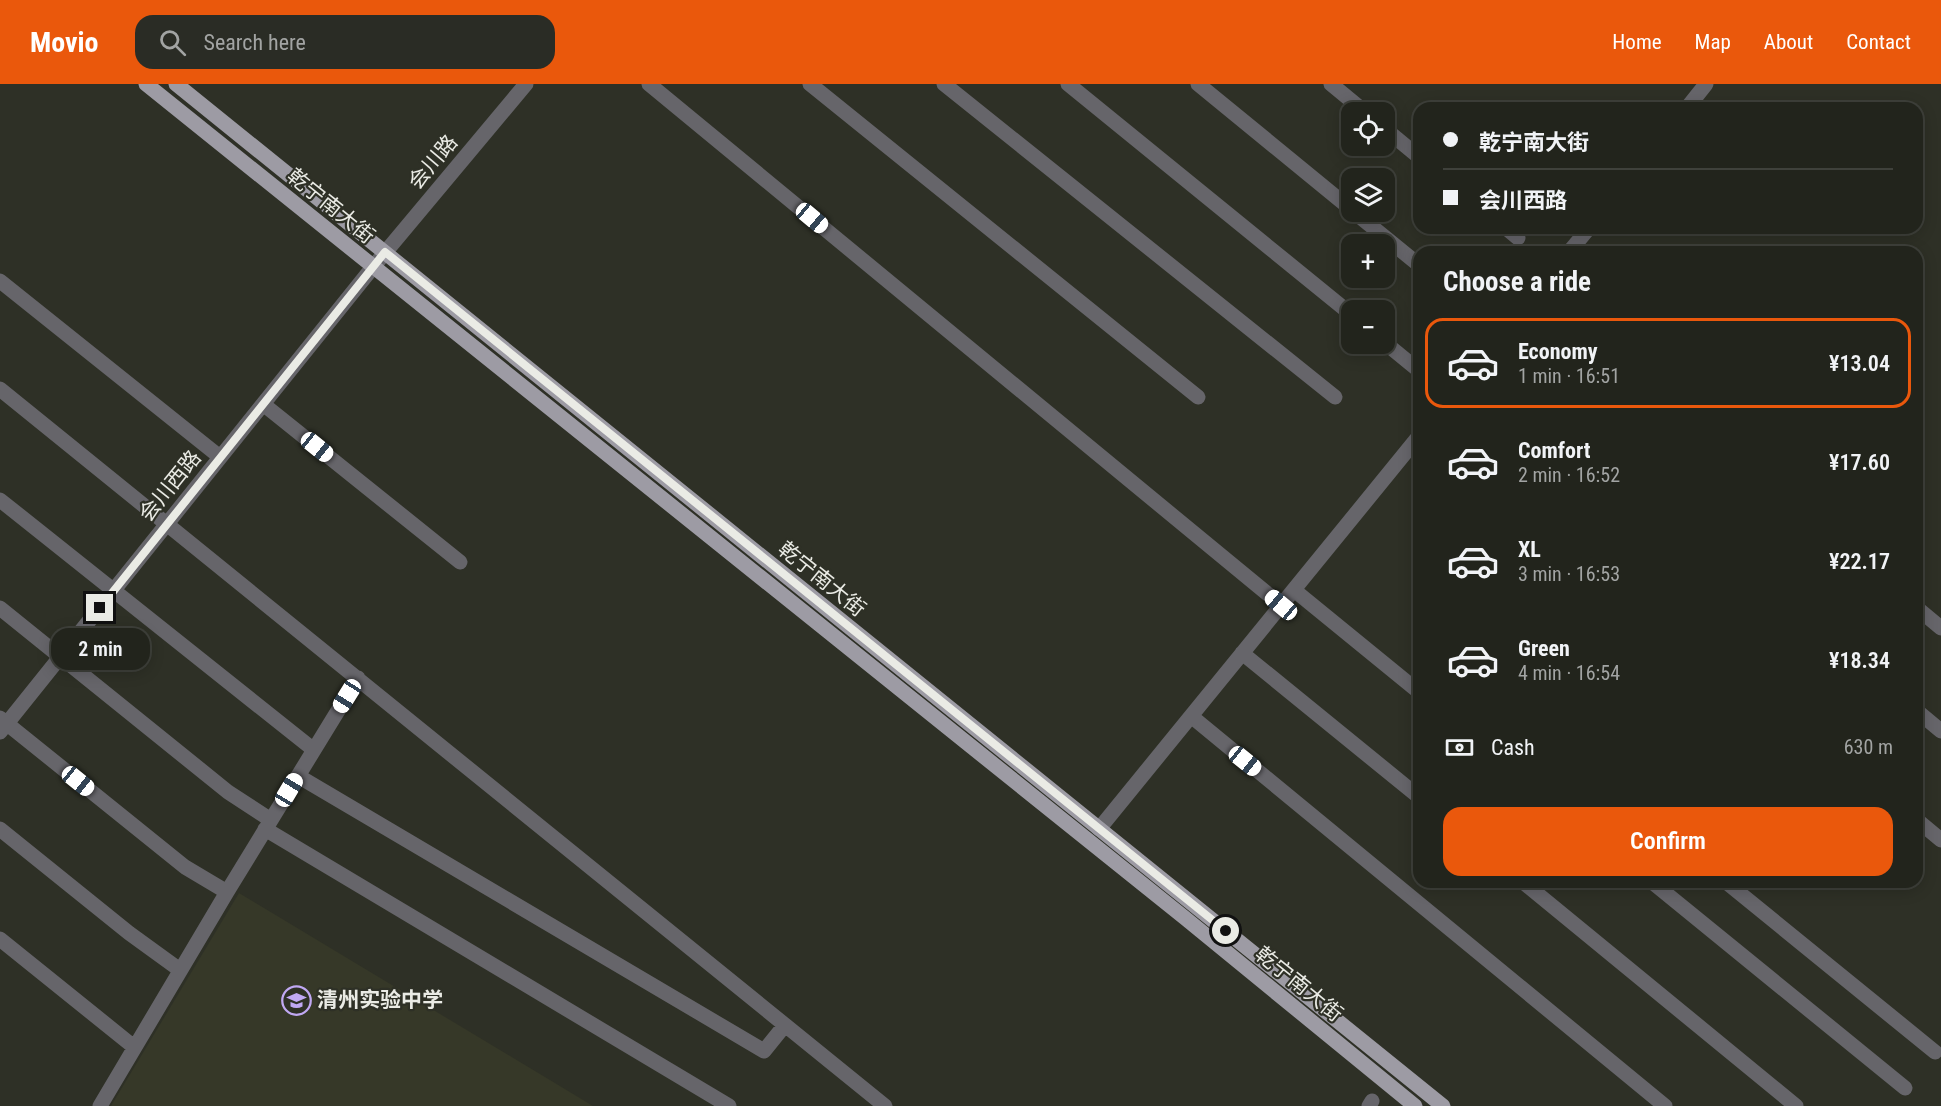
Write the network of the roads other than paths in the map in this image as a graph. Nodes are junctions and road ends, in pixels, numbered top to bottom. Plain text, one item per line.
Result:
1 (146, 84) edge
2 (176, 84) edge
3 (526, 84) edge
4 (649, 84) edge
5 (810, 84) edge
6 (944, 84) edge
7 (1068, 84) edge
8 (1198, 84) edge
9 (1331, 84) edge
10 (1706, 84) edge
11 (1353, 102) edge
12 (1692, 102) edge
13 (1395, 137) edge
14 (1413, 152) edge
15 (1341, 201) edge
16 (1366, 222) edge
17 (1584, 234) edge
18 (1574, 246) edge
19 (385, 252) junction
20 (1413, 260) edge
21 (373, 267) junction
22 (0, 281) edge
23 (1341, 306) edge
24 (1395, 351) edge
25 (1413, 366) edge
26 (0, 389) edge
27 (1198, 397) dead end
28 (1335, 397) dead end
29 (263, 404) junction
30 (1413, 443) edge
31 (220, 457) junction
32 (0, 500) edge
33 (167, 523) junction
34 (460, 562) dead end
35 (1294, 590) junction
36 (113, 592) junction
37 (1281, 605) junction
38 (0, 608) edge
39 (1923, 613) edge
40 (1941, 628) edge
41 (1242, 653) junction
42 (61, 657) junction
43 (358, 678) junction
44 (1413, 687) edge
45 (1191, 716) junction
46 (1923, 716) edge
47 (2, 725) edge
48 (1941, 730) edge
49 (314, 750) junction
50 (298, 776) junction
51 (1413, 792) edge
52 (268, 824) junction
53 (1923, 825) edge
54 (0, 829) edge
55 (1099, 829) junction
56 (1941, 840) edge
57 (1530, 888) edge
58 (1659, 888) edge
59 (1733, 888) edge
60 (227, 892) junction
61 (0, 939) edge
62 (180, 970) junction
63 (785, 1025) junction
64 (134, 1047) junction
65 (1935, 1052) dead end
66 (1905, 1088) dead end
67 (100, 1106) edge
68 (729, 1106) edge
69 (885, 1106) edge
70 (1415, 1106) edge
71 (1443, 1106) edge
72 (1665, 1106) edge
73 (1796, 1106) edge

1 - 21 main road, 乾宁南大街
2 - 19 main road, 乾宁南大街
3 - 19 street, 会川路
4 - 37 street
5 - 27 street
6 - 28 street
7 - 23 street
8 - 15 street
9 - 11 street
10 - 12 street
13 - 14 street
16 - 20 street
17 - 18 street
19 - 21 street, 会川路
19 - 55 main road, 乾宁南大街
21 - 29 street, 会川西路
21 - 70 main road, 乾宁南大街
22 - 31 street
24 - 25 street
26 - 33 street
29 - 31 street, 会川西路
29 - 34 street
30 - 35 street
31 - 33 street, 会川西路
32 - 36 street
33 - 36 street, 会川西路
33 - 43 street
35 - 37 street
35 - 44 street
36 - 42 street, 会川西路
36 - 49 street
37 - 41 street
38 - 42 street
39 - 40 street
41 - 45 street
41 - 51 street
42 - 47 street, 会川西路
42 - 52 street
43 - 49 street
43 - 63 street
45 - 55 street
45 - 72 street
46 - 48 street
47 - 60 street
49 - 50 street
50 - 52 street
50 - 63 street
52 - 60 street
52 - 68 street
53 - 56 street
54 - 62 street
55 - 71 main road, 乾宁南大街
57 - 73 street
58 - 66 street
59 - 65 street
60 - 62 street
61 - 64 street
62 - 64 street
63 - 69 street
64 - 67 street

